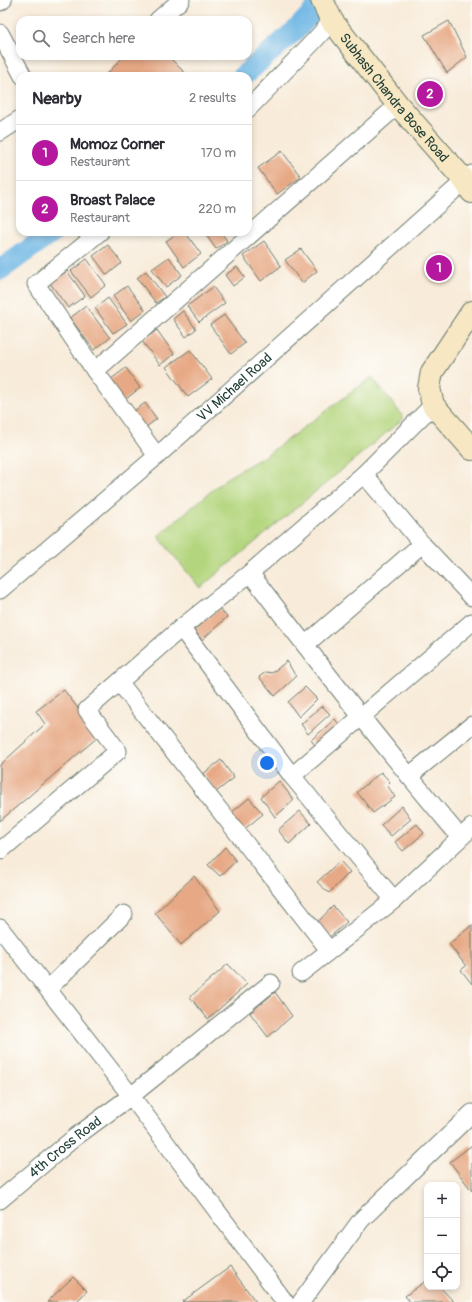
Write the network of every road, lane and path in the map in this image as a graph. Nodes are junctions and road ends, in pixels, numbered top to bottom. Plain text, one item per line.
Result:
1 (3, 0) edge
2 (181, 0) edge
3 (322, 0) edge
4 (0, 2) edge
5 (163, 16) edge
6 (332, 21) junction
7 (0, 33) edge
8 (21, 72) edge
9 (252, 105) edge
10 (398, 105) junction
11 (16, 122) edge
12 (0, 132) edge
13 (469, 182) edge
14 (252, 233) edge
15 (95, 236) edge
16 (249, 236) edge
17 (472, 312) edge
18 (95, 371) junction
19 (433, 405) junction
20 (472, 449) edge
21 (157, 456) junction
22 (364, 474) junction
23 (422, 544) junction
24 (250, 573) junction
25 (0, 590) edge
26 (472, 597) edge
27 (472, 622) edge
28 (181, 628) junction
29 (304, 645) junction
30 (120, 683) junction
31 (362, 718) junction
32 (472, 725) edge
33 (292, 776) junction
34 (409, 776) junction
35 (466, 832) edge
36 (0, 851) edge
37 (394, 900) junction
38 (124, 914) dead end
39 (0, 928) edge
40 (329, 950) junction
41 (301, 973) dead end
42 (271, 983) dead end
43 (48, 989) junction
44 (131, 1096) junction
45 (472, 1113) edge
46 (0, 1200) edge
47 (285, 1302) edge
48 (301, 1302) edge

1 - 4 street
2 - 5 street
3 - 6 main road, Subhash Chandra Bose Road
6 - 9 street
6 - 10 main road, Subhash Chandra Bose Road
7 - 8 street
10 - 13 main road, Subhash Chandra Bose Road
10 - 14 street
11 - 12 street
13 - 21 street, VV Michael Road
15 - 18 street
16 - 18 street
17 - 19 main road
18 - 21 street
19 - 20 main road
19 - 22 street
21 - 25 street, VV Michael Road
22 - 23 street
22 - 24 street
23 - 26 street
23 - 29 street
24 - 28 street
24 - 29 street
27 - 31 street
28 - 30 street
28 - 33 street
29 - 31 street
30 - 36 street
30 - 40 street
31 - 33 street
31 - 34 street
32 - 34 street
33 - 37 street
34 - 35 street
35 - 37 street
37 - 40 street
38 - 43 street
39 - 43 street
40 - 41 street
42 - 44 street, 4th Cross Road
43 - 44 street
44 - 46 street, 4th Cross Road
44 - 47 street
45 - 48 street

